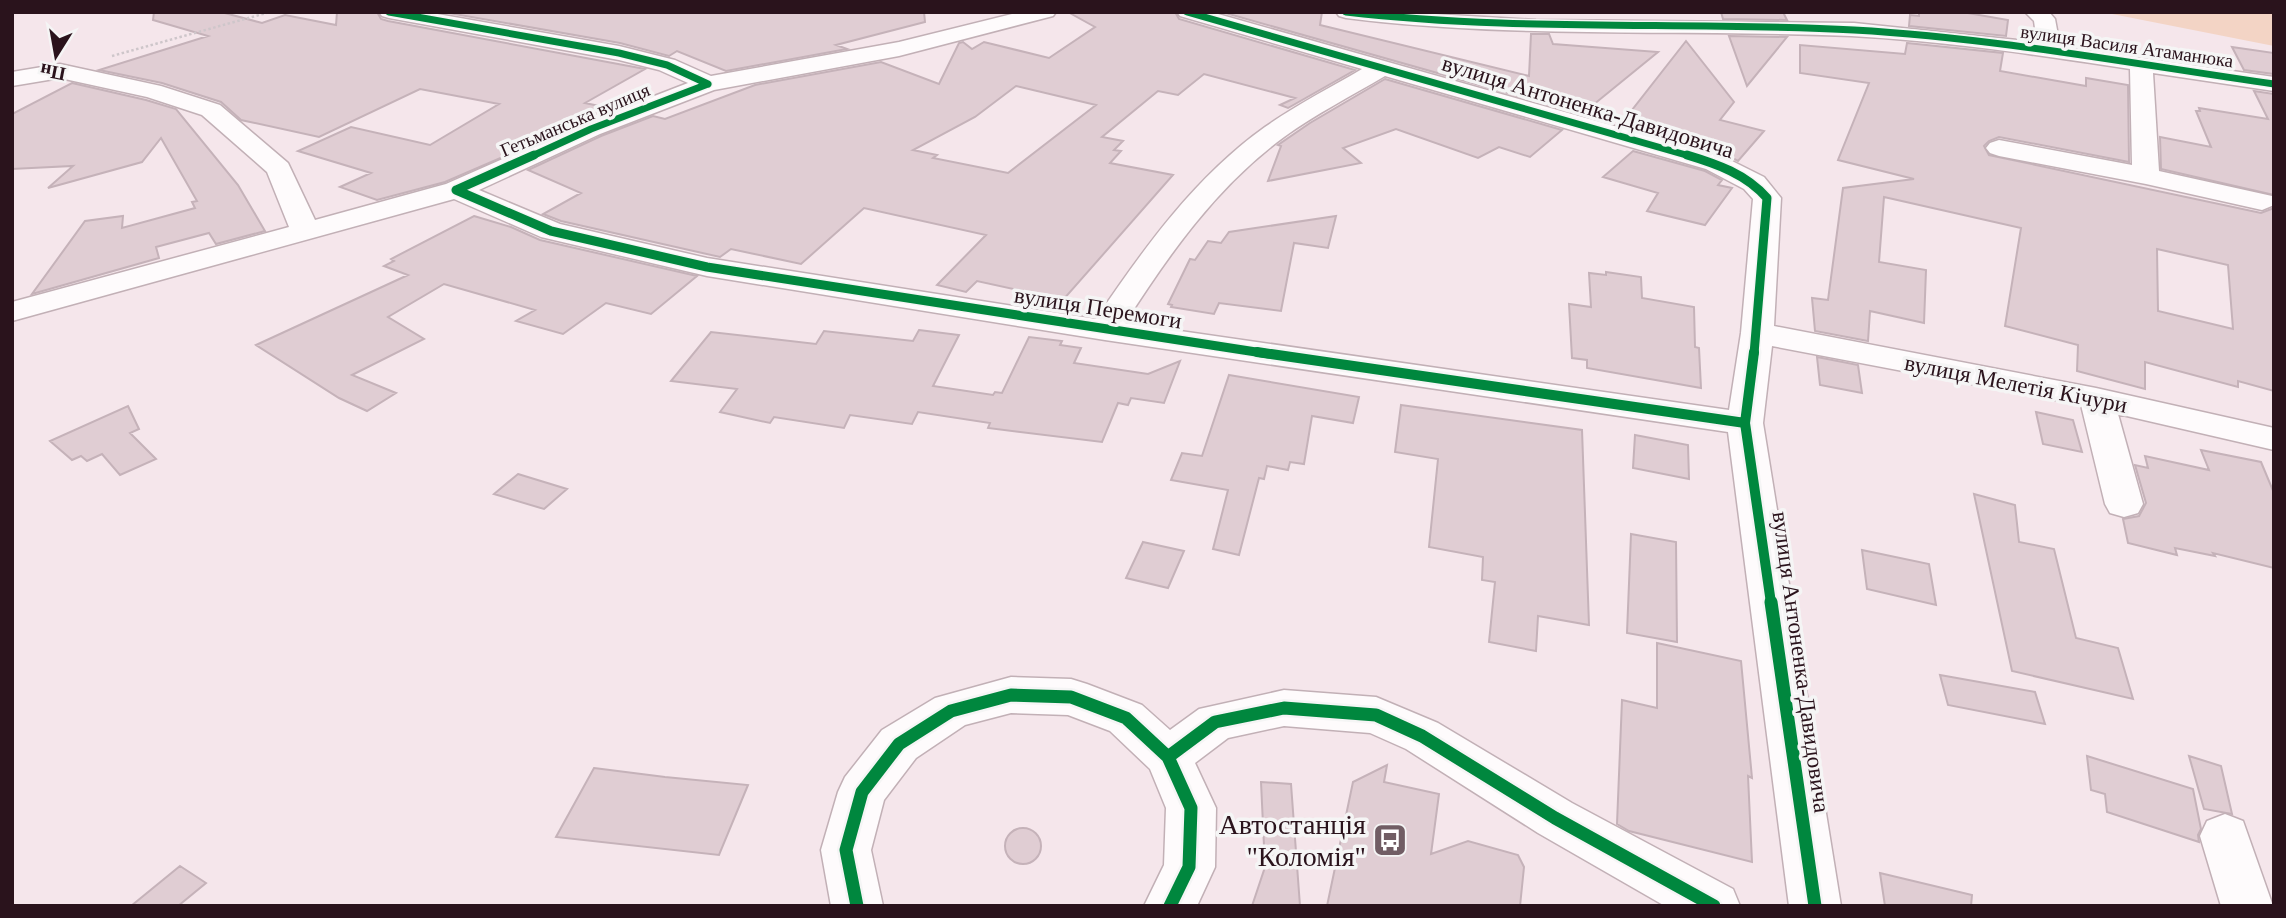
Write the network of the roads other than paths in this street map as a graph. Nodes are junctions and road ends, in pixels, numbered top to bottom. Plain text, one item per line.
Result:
1 (389, 12) edge
2 (1046, 12) edge
3 (1187, 12) edge
4 (1346, 12) edge
5 (1892, 12) edge
6 (2035, 12) edge
7 (523, 17) dead end
8 (492, 32) junction
9 (1900, 34) junction
10 (2050, 53) junction
11 (2141, 65) junction
12 (1383, 67) junction
13 (12, 79) edge
14 (708, 84) junction
15 (2274, 85) edge
16 (1999, 148) dead end
17 (2146, 176) junction
18 (456, 190) junction
19 (2262, 202) dead end
20 (304, 231) junction
21 (12, 312) edge
22 (1105, 330) junction
23 (1757, 333) junction
24 (2096, 398) junction
25 (1745, 423) junction
26 (2274, 439) edge
27 (2124, 504) dead end
28 (1168, 757) junction
29 (2225, 836) dead end
30 (857, 906) edge
31 (1170, 906) edge
32 (1714, 906) edge
33 (1815, 906) edge
34 (2247, 906) edge

1 - 8 street
2 - 14 street, Гетьманська вулиця
3 - 12 street, вулиця Антоненка-Давидовича
4 - 9 street, вулиця Василя Атаманюка
5 - 9 street
6 - 10 street
7 - 8 street
8 - 14 street
9 - 10 street, вулиця Василя Атаманюка
10 - 11 street, вулиця Василя Атаманюка
11 - 15 street, вулиця Василя Атаманюка
11 - 17 street
12 - 22 street
12 - 23 street, вулиця Антоненка-Давидовича
13 - 20 street
14 - 18 street, Гетьманська вулиця
16 - 17 street
17 - 19 street
18 - 20 street, Гетьманська вулиця
18 - 22 street, вулиця Перемоги
20 - 21 street, Гетьманська вулиця
22 - 25 street, вулиця Перемоги
23 - 24 street, вулиця Мелетія Кічури
23 - 25 street, вулиця Антоненка-Давидовича
24 - 26 street, вулиця Мелетія Кічури
24 - 27 street
25 - 33 street, вулиця Антоненка-Давидовича
28 - 30 street
28 - 31 street
28 - 32 street
29 - 34 street

